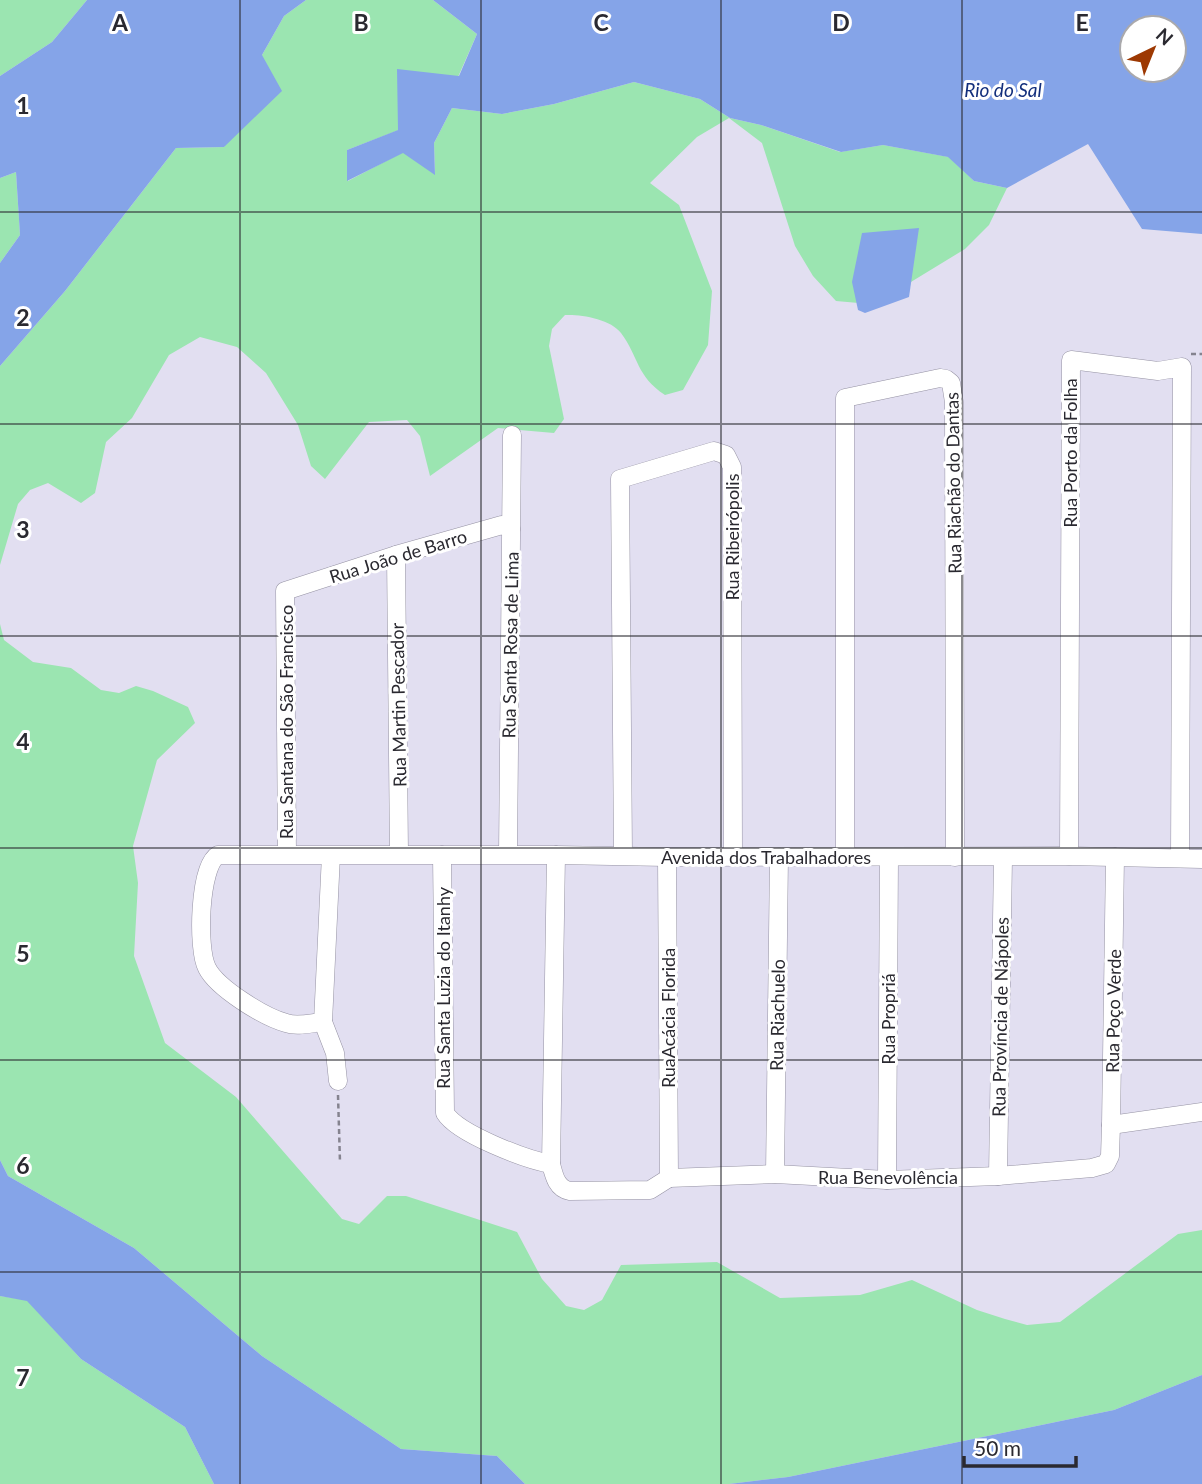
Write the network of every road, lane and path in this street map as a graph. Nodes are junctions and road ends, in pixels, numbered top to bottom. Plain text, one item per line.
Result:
1 (512, 435) dead end
2 (511, 529) junction
3 (396, 555) junction
4 (285, 591) joint
5 (286, 854) junction
6 (399, 854) junction
7 (508, 854) junction
8 (331, 855) junction
9 (442, 855) junction
10 (556, 855) junction
11 (623, 855) junction
12 (733, 856) junction
13 (1069, 856) junction
14 (667, 857) junction
15 (779, 857) junction
16 (845, 857) junction
17 (889, 857) junction
18 (955, 857) junction
19 (1115, 857) junction
20 (1003, 858) junction
21 (1180, 858) junction
22 (1202, 859) edge
23 (323, 1022) junction
24 (338, 1081) joint
25 (1202, 1112) edge
26 (1111, 1125) junction
27 (340, 1162) dead end
28 (551, 1164) junction
29 (1106, 1164) joint
30 (775, 1174) junction
31 (998, 1176) junction
32 (669, 1178) junction
33 (887, 1181) junction

1 - 2 street, Rua Santa Rosa de Lima
2 - 3 street, Rua João de Barro
2 - 7 street, Rua Santa Rosa de Lima
3 - 4 street, Rua João de Barro
3 - 6 street, Rua Martin Pescador
4 - 5 street, Rua Santana do São Francisco
5 - 8 street, Avenida dos Trabalhadores
5 - 23 street, Avenida dos Trabalhadores
6 - 8 street, Avenida dos Trabalhadores
6 - 9 street, Avenida dos Trabalhadores
7 - 9 street, Avenida dos Trabalhadores
7 - 10 street, Avenida dos Trabalhadores
8 - 23 street
9 - 28 street, Rua Santa Luzia do Itanhy
10 - 11 street, Avenida dos Trabalhadores
10 - 28 street
11 - 12 street, Rua Ribeirópolis
11 - 14 street, Avenida dos Trabalhadores
12 - 14 street, Avenida dos Trabalhadores
12 - 15 street, Avenida dos Trabalhadores
13 - 19 street, Avenida dos Trabalhadores
13 - 20 street, Avenida dos Trabalhadores
13 - 21 street, Rua Porto da Folha
14 - 32 street, RuaAcácia Florida
15 - 16 street, Avenida dos Trabalhadores
15 - 30 street, Rua Riachuelo
16 - 17 street, Avenida dos Trabalhadores
16 - 18 street, Rua Riachão do Dantas
17 - 18 street, Avenida dos Trabalhadores
17 - 33 street, Rua Propriá
18 - 20 street, Avenida dos Trabalhadores
19 - 21 street, Avenida dos Trabalhadores
19 - 26 street, Rua Poço Verde
20 - 31 street, Rua Província de Nápoles
21 - 22 street, Avenida dos Trabalhadores
23 - 24 street
24 - 27 path
25 - 26 street
26 - 29 street, Rua Poço Verde
28 - 32 street, Rua Benevolência
29 - 31 street, Rua Benevolência
30 - 32 street, Rua Benevolência
30 - 33 street, Rua Benevolência
31 - 33 street, Rua Benevolência

